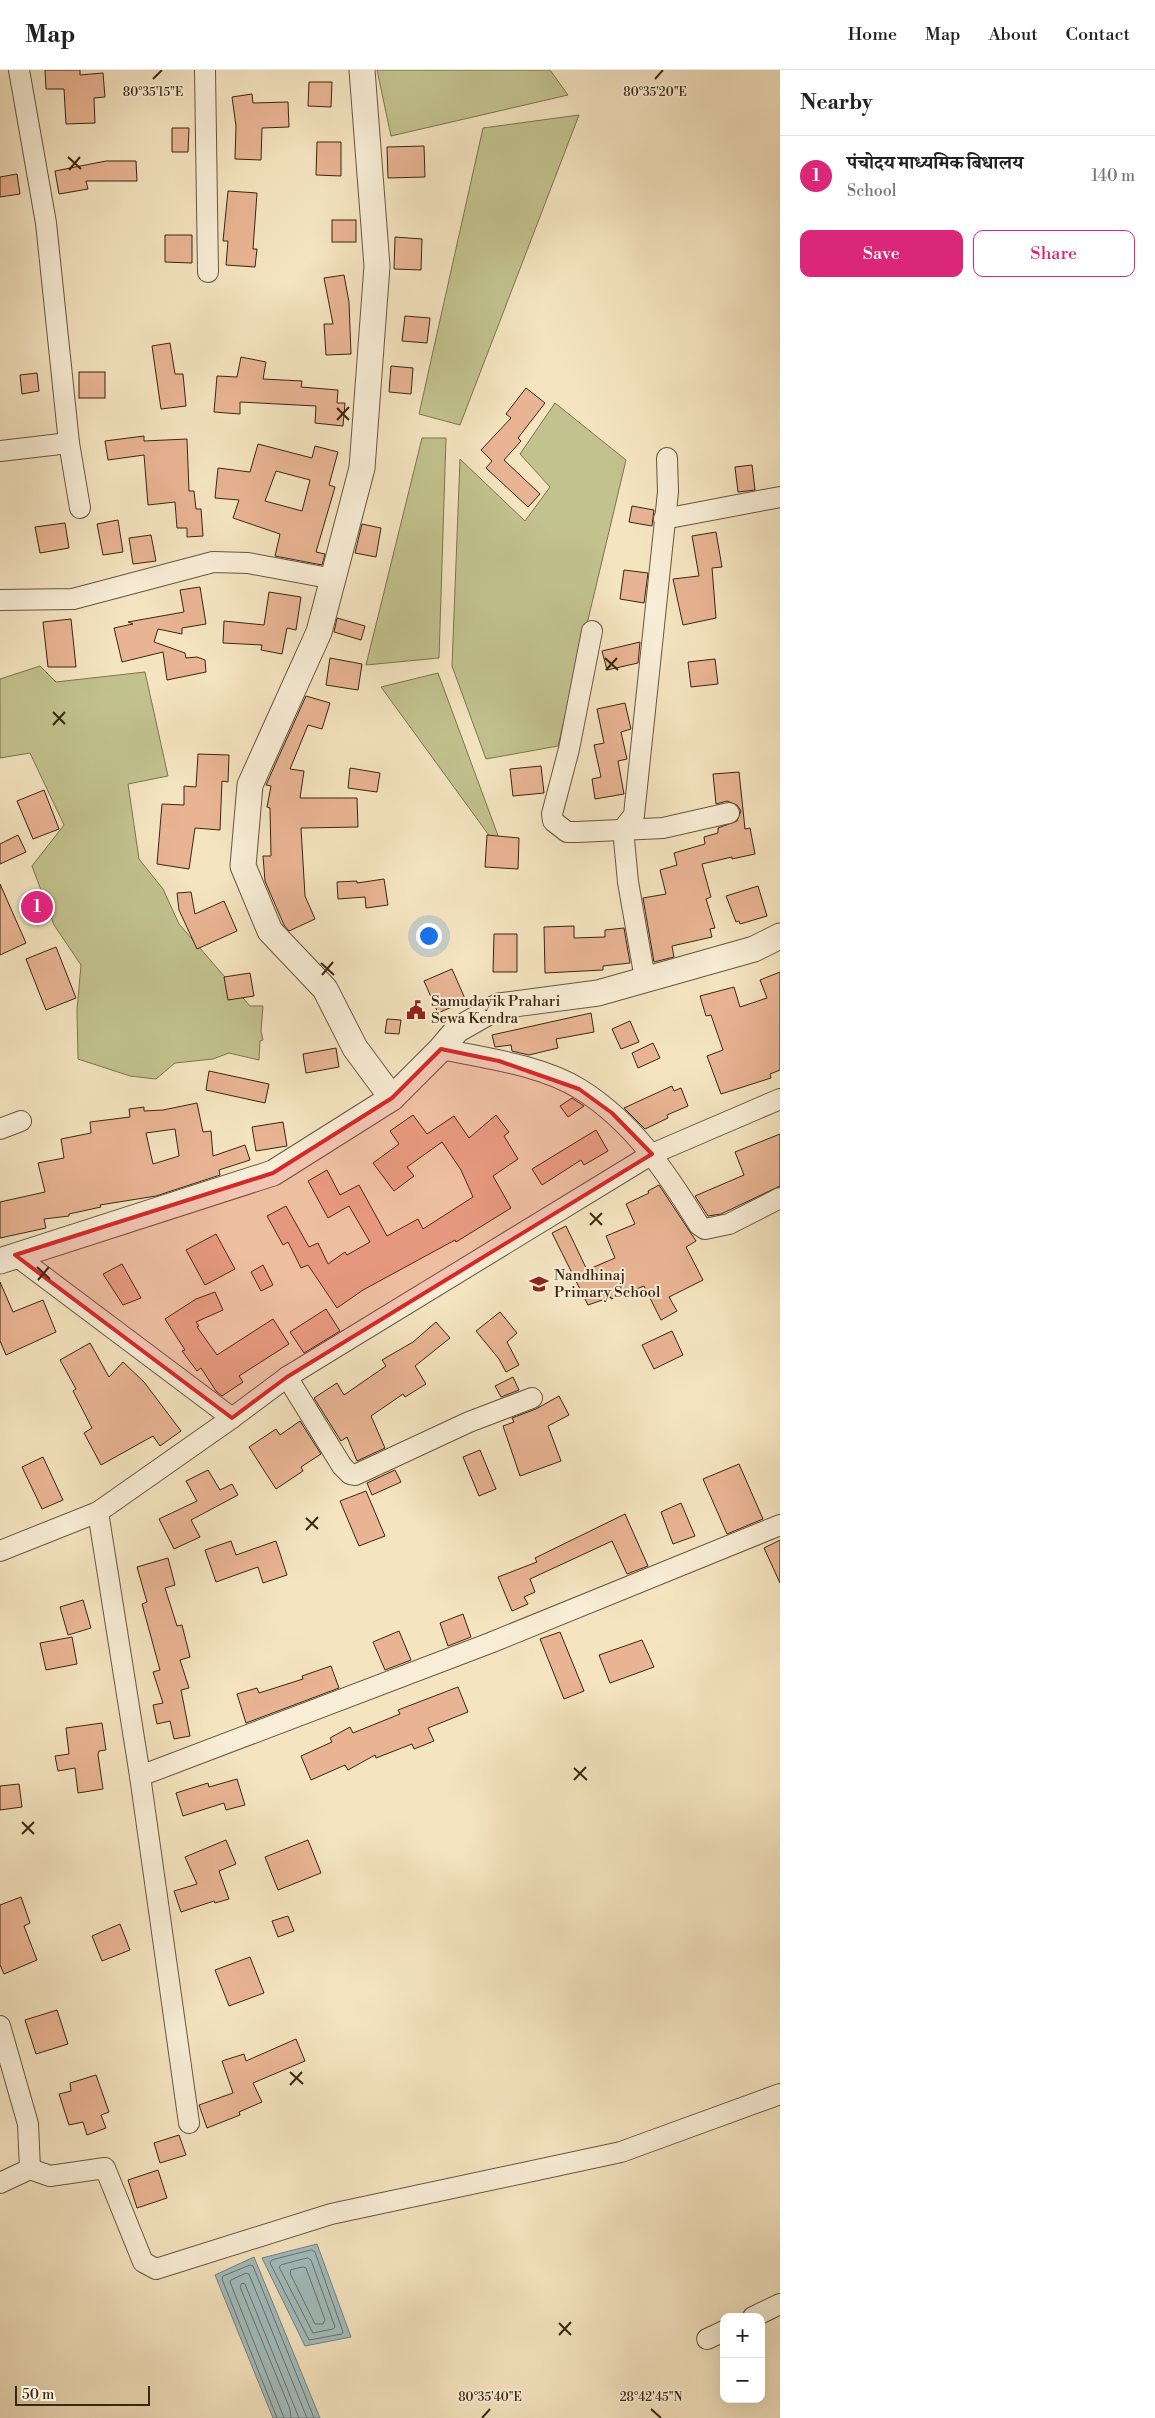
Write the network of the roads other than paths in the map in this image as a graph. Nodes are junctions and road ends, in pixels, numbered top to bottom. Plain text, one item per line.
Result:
1 (19, 70) edge
2 (205, 70) edge
3 (362, 70) edge
4 (208, 272) dead end
5 (68, 443) junction
6 (0, 452) edge
7 (667, 458) dead end
8 (780, 496) edge
9 (80, 508) dead end
10 (664, 519) junction
11 (334, 579) junction
12 (0, 600) edge
13 (592, 631) dead end
14 (729, 813) dead end
15 (623, 829) junction
16 (780, 936) edge
17 (645, 979) junction
18 (441, 1049) junction
19 (392, 1098) junction
20 (780, 1099) edge
21 (21, 1121) dead end
22 (0, 1129) edge
23 (652, 1154) junction
24 (780, 1198) edge
25 (7, 1258) edge
26 (287, 1377) junction
27 (532, 1398) dead end
28 (232, 1418) junction
29 (98, 1512) junction
30 (780, 1525) edge
31 (0, 1551) edge
32 (140, 1776) junction
33 (0, 2026) edge
34 (780, 2094) edge
35 (189, 2123) dead end
36 (30, 2169) junction
37 (0, 2183) edge
38 (780, 2304) edge
39 (761, 2313) edge

1 - 5 street
2 - 4 street
3 - 11 street
5 - 6 street
5 - 9 street
7 - 10 street
8 - 10 street
10 - 15 street
11 - 12 street
11 - 19 street
13 - 15 street
14 - 15 street
15 - 17 street
16 - 17 street
17 - 18 street
18 - 19 street
18 - 23 street
19 - 25 street
20 - 23 street
21 - 22 street
23 - 24 street
23 - 26 street
25 - 28 street
26 - 27 street
26 - 28 street
28 - 29 street
29 - 31 street
29 - 32 street
30 - 32 street
32 - 35 street
33 - 36 street
34 - 36 street
36 - 37 street
38 - 39 street

